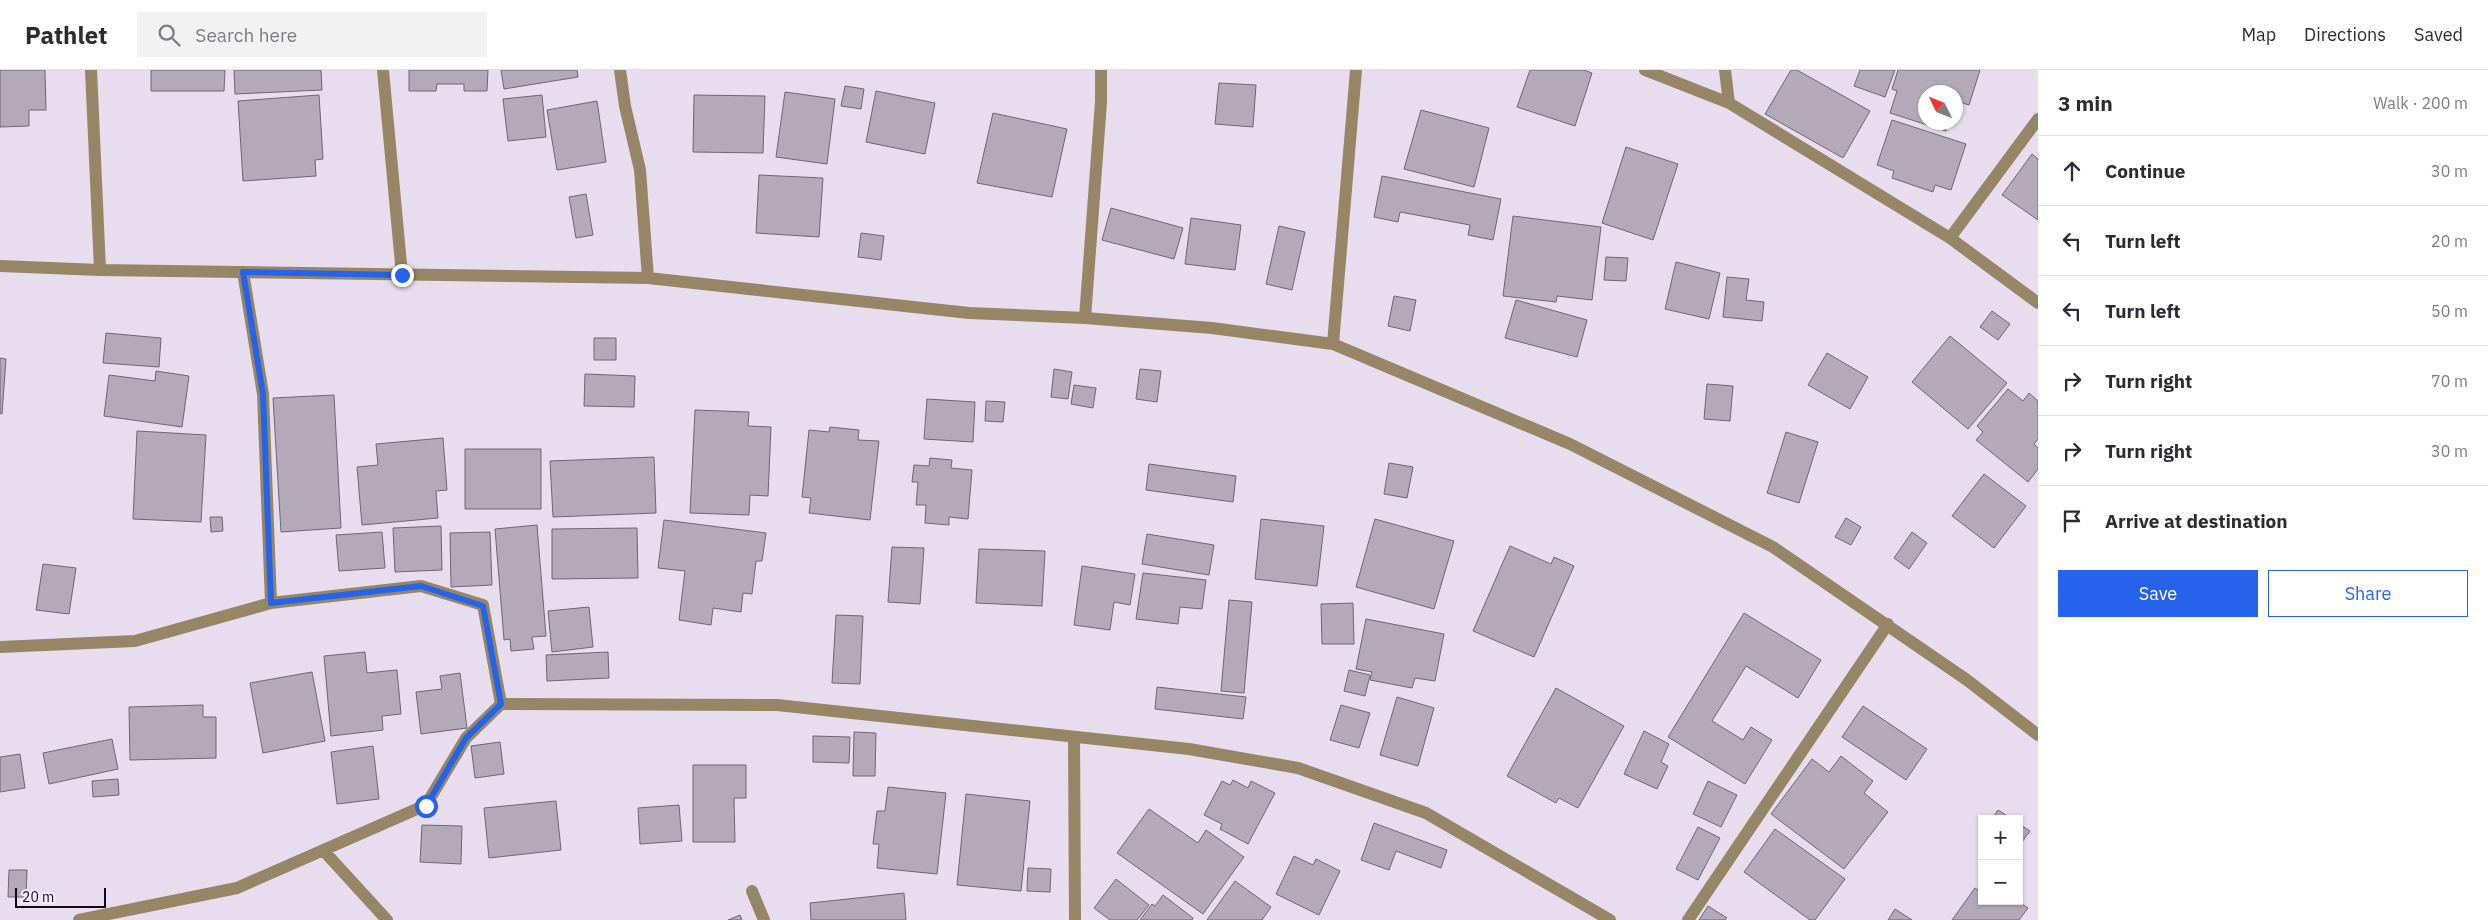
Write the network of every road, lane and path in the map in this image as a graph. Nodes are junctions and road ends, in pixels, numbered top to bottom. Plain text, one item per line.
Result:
1 (91, 70) edge
2 (384, 70) edge
3 (620, 70) edge
4 (1101, 70) edge
5 (1356, 70) edge
6 (1645, 70) edge
7 (1725, 70) edge
8 (1728, 103) junction
9 (2038, 119) edge
10 (1950, 238) junction
11 (0, 266) edge
12 (100, 270) junction
13 (243, 272) junction
14 (402, 275) junction
15 (648, 278) junction
16 (2038, 303) edge
17 (1085, 318) junction
18 (1333, 344) junction
19 (271, 603) junction
20 (1888, 624) junction
21 (0, 647) edge
22 (501, 704) junction
23 (2038, 735) edge
24 (1074, 737) junction
25 (323, 850) junction
26 (752, 891) dead end
27 (79, 920) edge
28 (387, 920) edge
29 (764, 920) edge
30 (1076, 920) edge
31 (1610, 920) edge
32 (1688, 920) edge

1 - 12 street
2 - 14 street
3 - 15 street
4 - 17 street
5 - 18 street
6 - 8 street
7 - 8 street
8 - 10 street
9 - 10 street
10 - 16 street
11 - 12 street
12 - 13 street
13 - 14 street
13 - 19 street
14 - 15 street
15 - 17 street
17 - 18 street
18 - 20 street
19 - 21 street
19 - 22 street
20 - 23 street
20 - 32 street
22 - 24 street
22 - 25 street
24 - 30 street
24 - 31 street
25 - 27 street
25 - 28 street
26 - 29 street

